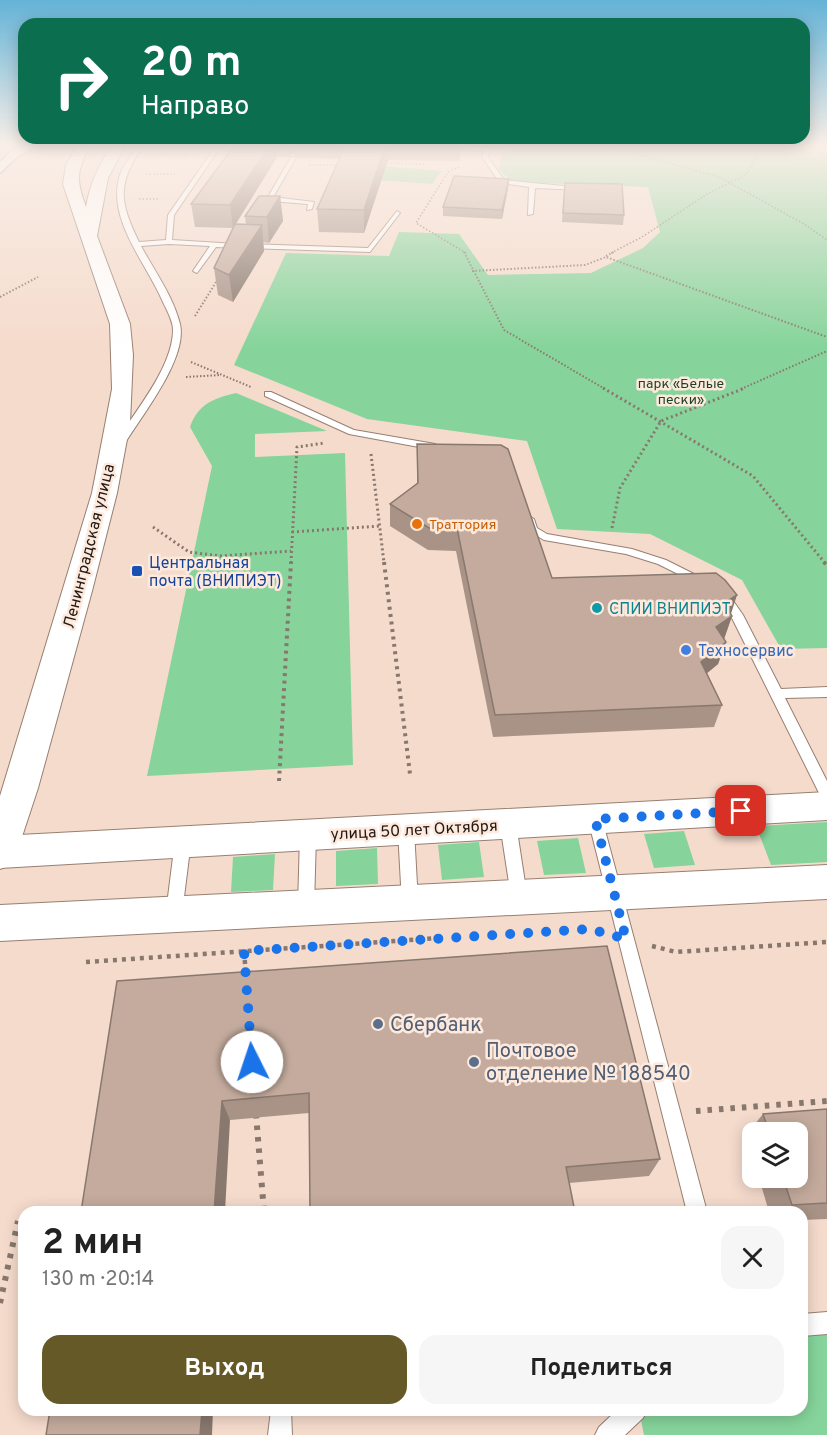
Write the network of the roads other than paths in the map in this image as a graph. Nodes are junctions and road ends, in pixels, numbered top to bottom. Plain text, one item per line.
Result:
1 (80, 213) edge
2 (93, 213) edge
3 (123, 213) edge
4 (172, 213) edge
5 (397, 213) dead end
6 (248, 232) edge
7 (89, 237) junction
8 (169, 242) junction
9 (136, 244) junction
10 (214, 244) junction
11 (239, 246) junction
12 (197, 271) dead end
13 (268, 394) road end
14 (443, 449) edge
15 (111, 456) junction
16 (526, 510) edge
17 (827, 692) edge
18 (777, 694) junction
19 (827, 795) edge
20 (827, 806) edge
21 (595, 819) junction
22 (508, 824) junction
23 (406, 830) junction
24 (308, 835) junction
25 (183, 841) junction
26 (0, 853) edge
27 (827, 882) edge
28 (614, 892) junction
29 (520, 897) junction
30 (410, 903) junction
31 (306, 907) junction
32 (174, 914) junction
33 (0, 923) edge
34 (695, 1206) edge
35 (827, 1323) edge
36 (808, 1324) edge
37 (628, 1416) edge
38 (607, 1435) edge

1 - 7 main road, Ленинградская улица
2 - 7 main road, Ленинградская улица
3 - 9 lane
4 - 8 lane
5 - 11 lane
6 - 11 lane
7 - 15 main road, Ленинградская улица
8 - 9 lane
8 - 10 lane
9 - 15 lane
10 - 11 lane
10 - 12 lane
13 - 14 lane
15 - 26 main road, Ленинградская улица
16 - 18 lane
17 - 18 lane
18 - 19 lane
20 - 21 main road, улица 50 лет Октября
21 - 22 main road, улица 50 лет Октября
21 - 28 lane
22 - 23 main road, улица 50 лет Октября
22 - 29 lane
23 - 24 main road, улица 50 лет Октября
23 - 30 lane
24 - 25 main road, улица 50 лет Октября
24 - 31 lane
25 - 26 main road, улица 50 лет Октября
25 - 32 lane
27 - 28 main road
28 - 29 main road
28 - 34 lane
29 - 30 main road
30 - 31 main road
31 - 32 main road
32 - 33 main road
35 - 36 lane
37 - 38 lane

